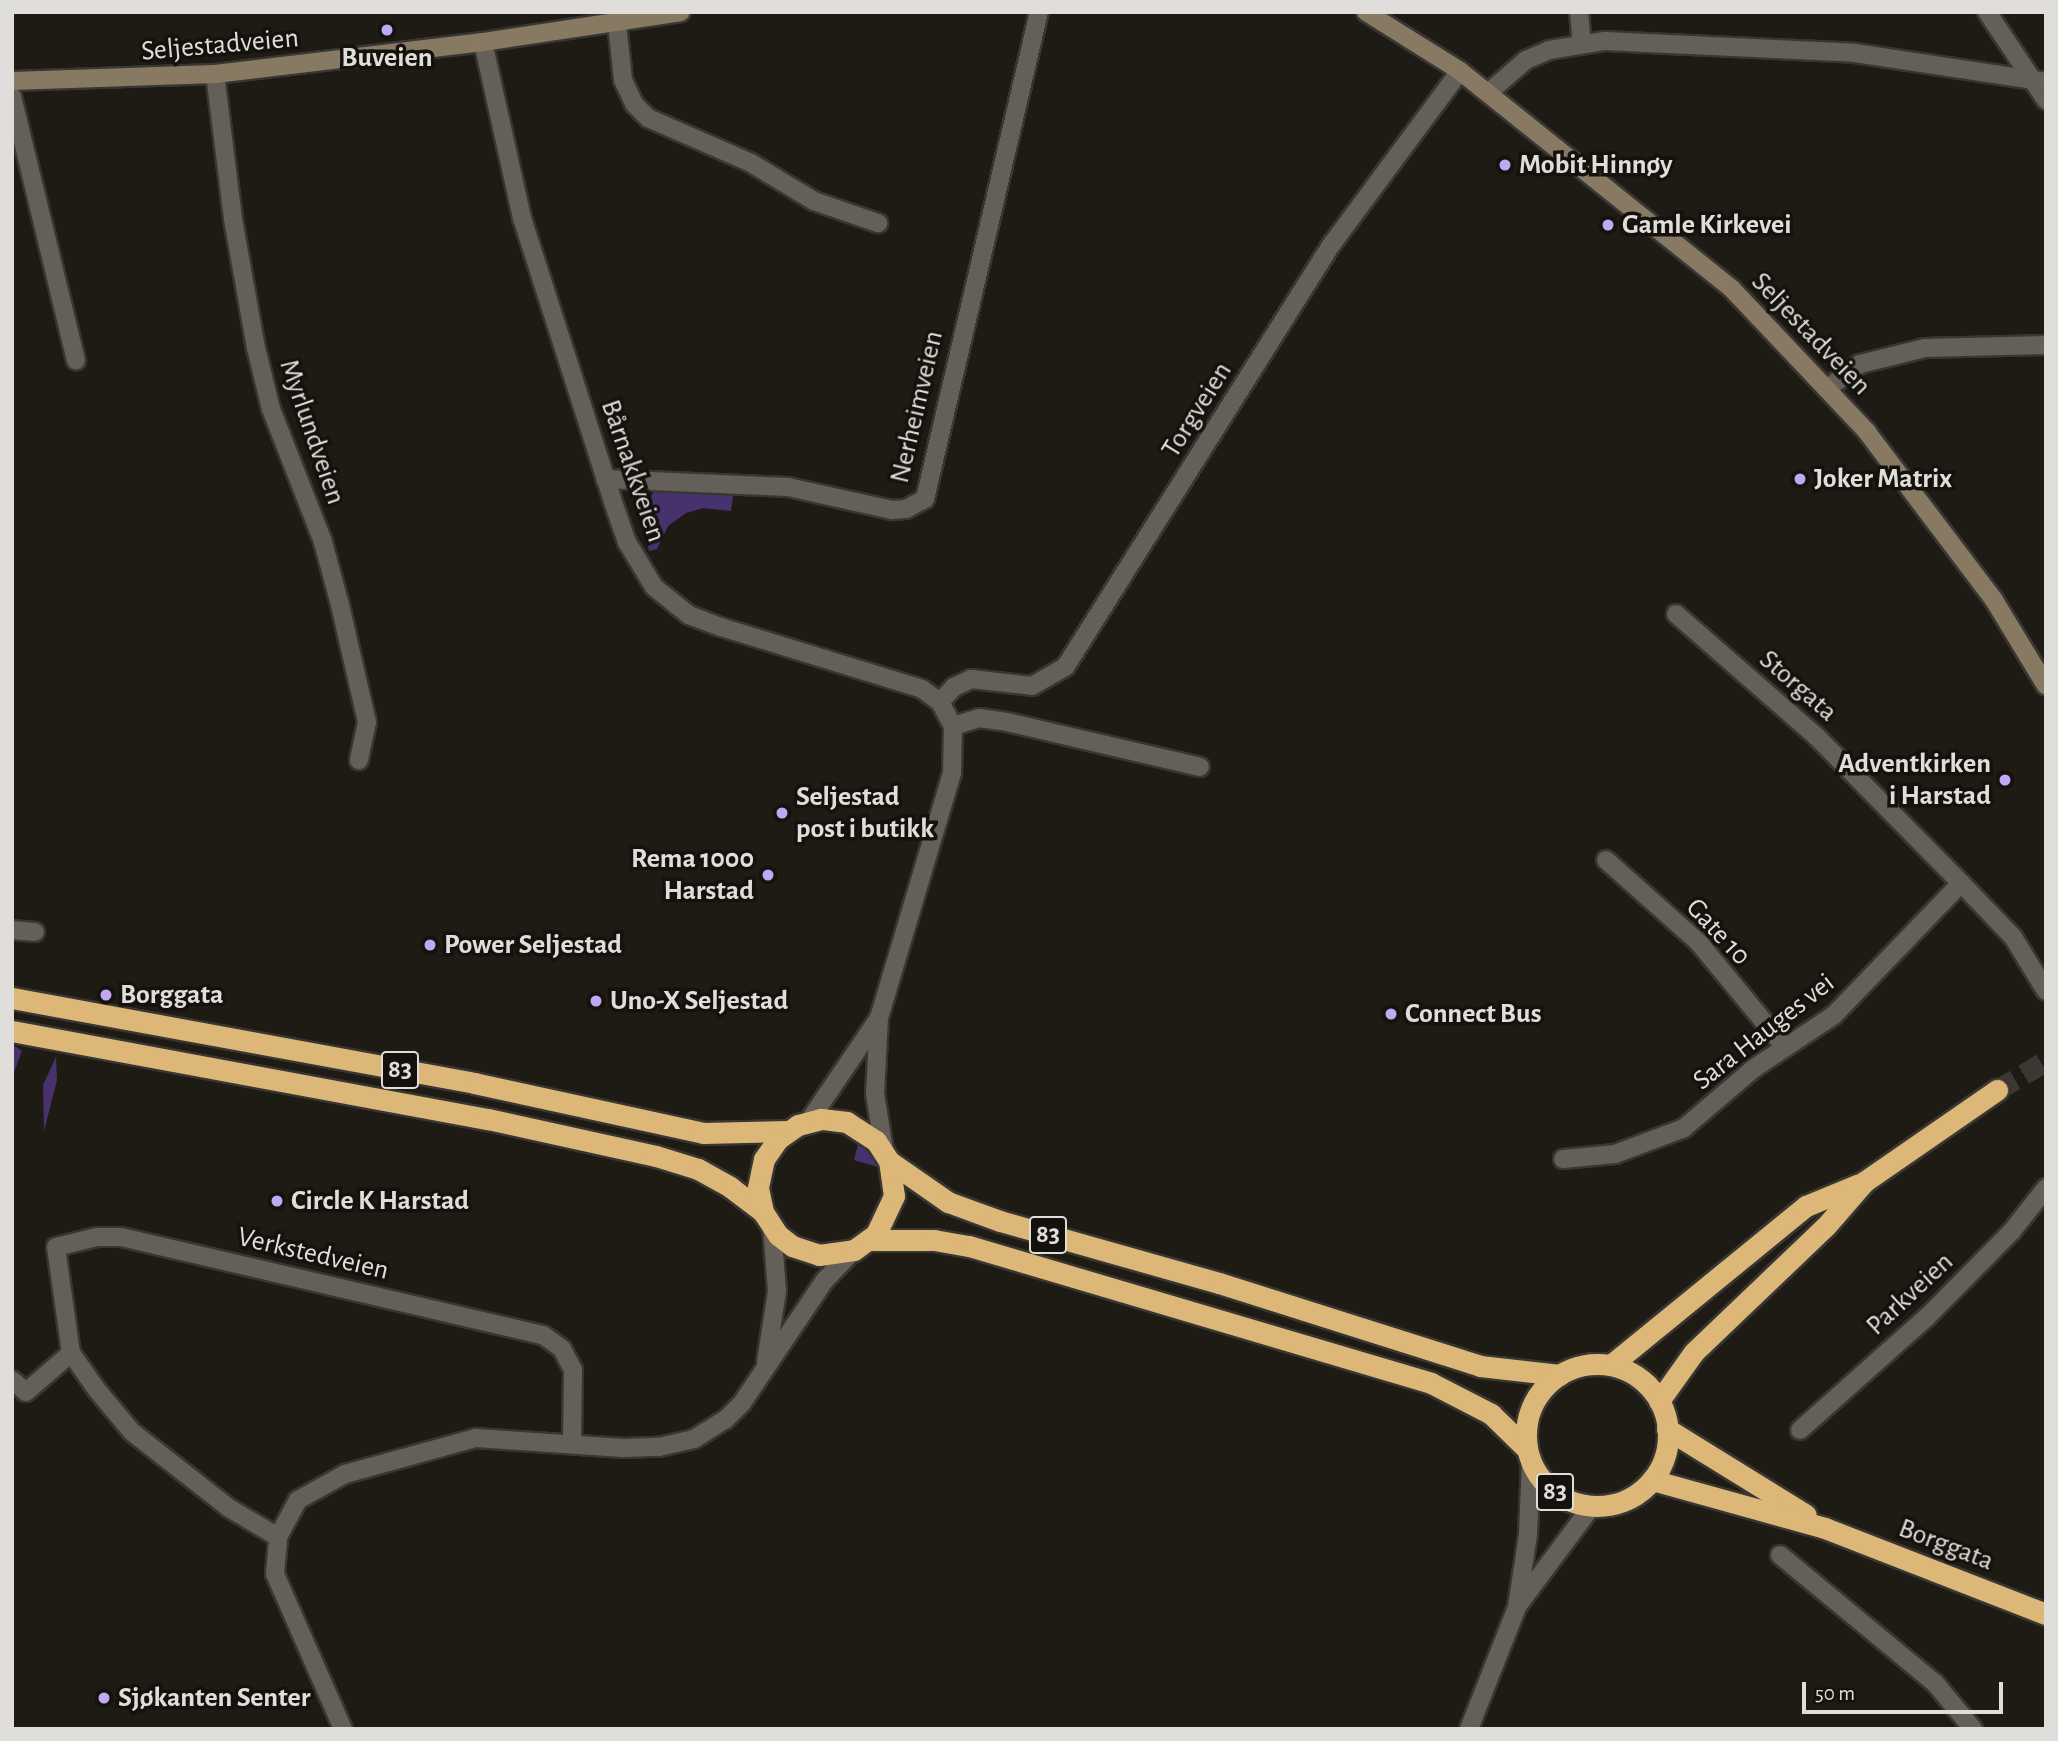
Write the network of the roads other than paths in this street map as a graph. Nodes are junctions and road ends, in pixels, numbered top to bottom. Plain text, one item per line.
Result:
1 (681, 12) edge
2 (1039, 12) edge
3 (1366, 12) edge
4 (1578, 12) edge
5 (1987, 12) edge
6 (591, 20) edge
7 (617, 23) junction
8 (483, 42) junction
9 (1581, 44) junction
10 (1460, 71) junction
11 (215, 74) junction
12 (12, 81) edge
13 (2038, 81) edge
14 (1488, 93) junction
15 (12, 96) edge
16 (2046, 100) edge
17 (878, 223) dead end
18 (2046, 345) edge
19 (76, 360) dead end
20 (1828, 388) junction
21 (605, 479) junction
22 (1676, 614) dead end
23 (2046, 686) edge
24 (940, 702) junction
25 (953, 726) junction
26 (359, 760) dead end
27 (1200, 767) dead end
28 (1606, 860) dead end
29 (1961, 883) junction
30 (12, 930) edge
31 (35, 932) dead end
32 (2046, 990) edge
33 (12, 998) edge
34 (879, 1018) junction
35 (12, 1031) edge
36 (1784, 1046) junction
37 (1997, 1090) tunnel mouth
38 (809, 1121) junction
39 (788, 1131) junction
40 (887, 1155) junction
41 (1563, 1159) dead end
42 (1864, 1182) junction
43 (2046, 1188) edge
44 (767, 1220) junction
45 (862, 1245) junction
46 (71, 1353) junction
47 (766, 1362) junction
48 (1611, 1365) junction
49 (1559, 1375) junction
50 (12, 1380) edge
51 (1659, 1401) junction
52 (1667, 1429) junction
53 (1800, 1430) dead end
54 (572, 1443) junction
55 (1529, 1456) junction
56 (1652, 1480) junction
57 (1592, 1506) junction
58 (1825, 1528) junction
59 (278, 1537) junction
60 (1780, 1555) dead end
61 (1517, 1607) junction
62 (2046, 1614) edge
63 (343, 1729) edge
64 (1469, 1729) edge
65 (1973, 1729) edge

1 - 7 street, Seljestadveien
2 - 21 street, Nerheimveien
3 - 10 street, Seljestadveien
4 - 9 street
5 - 13 street
6 - 7 street, Seljestadveien
6 - 8 street, Seljestadveien
7 - 17 street
8 - 11 street, Seljestadveien
8 - 21 street, Bårnakkveien
9 - 13 street
9 - 14 street
10 - 14 street, Seljestadveien
10 - 24 street, Torgveien
11 - 12 street, Seljestadveien
11 - 26 street, Myrlundveien
13 - 16 street
14 - 20 street, Seljestadveien
15 - 19 street
18 - 20 street
20 - 23 street, Seljestadveien
21 - 24 street, Bårnakkveien
22 - 29 street, Storgata
24 - 25 street
25 - 27 street
25 - 34 street
28 - 36 street, Gate 10
29 - 32 street, Storgata
29 - 36 street, Sara Hauges vei
30 - 31 street
33 - 39 highway, 83
34 - 38 street
34 - 40 street
35 - 44 highway, 83
36 - 41 street, Sara Hauges vei
37 - 42 highway
38 - 39 highway, 83
38 - 40 highway, 83
39 - 44 highway, 83
40 - 45 highway
40 - 49 highway, 83
42 - 48 highway
42 - 51 highway
43 - 53 street, Parkveien
44 - 45 highway, 83
44 - 47 street
45 - 47 street
45 - 55 highway, 83
46 - 50 street
46 - 54 street, Verkstedveien
46 - 59 street, Verkstedveien
47 - 54 street
48 - 49 highway, 83
48 - 51 highway, 83
49 - 55 highway, 83
51 - 52 highway, 83
52 - 56 highway, 83
52 - 58 highway, Borggata
54 - 59 street
55 - 57 highway, 83
55 - 61 street
56 - 57 highway, 83
56 - 58 highway, Borggata
57 - 61 street
58 - 62 highway, Borggata
59 - 63 street
60 - 65 street
61 - 64 street

